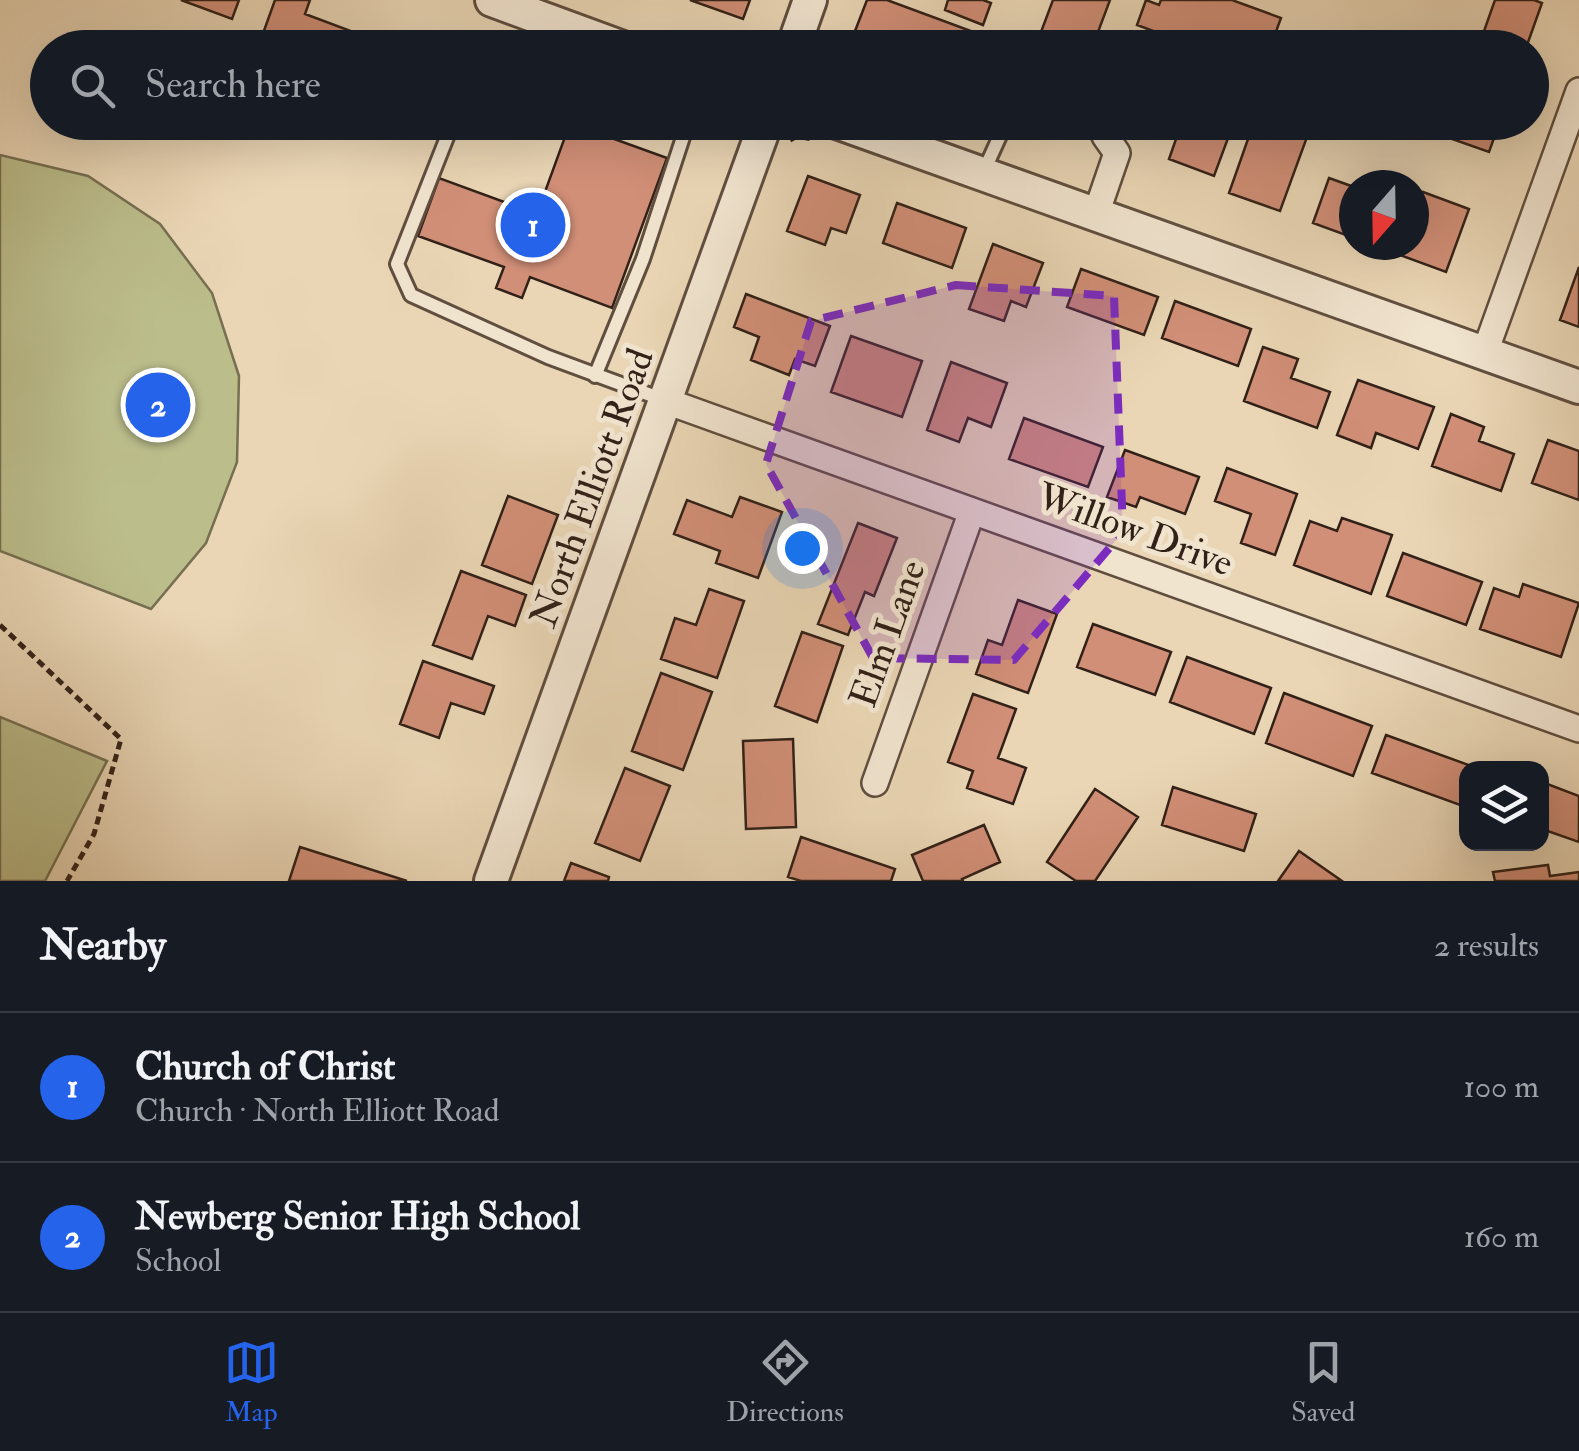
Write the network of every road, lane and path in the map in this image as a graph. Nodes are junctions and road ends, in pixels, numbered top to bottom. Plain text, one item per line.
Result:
1 (492, 0) edge
2 (810, 0) edge
3 (532, 30) edge
4 (807, 30) edge
5 (1579, 91) edge
6 (447, 140) edge
7 (682, 140) edge
8 (772, 140) edge
9 (855, 140) edge
10 (998, 140) edge
11 (1108, 140) edge
12 (984, 173) junction
13 (1096, 214) junction
14 (1485, 352) junction
15 (595, 376) junction
16 (1579, 387) edge
17 (666, 401) junction
18 (972, 511) junction
19 (0, 625) edge
20 (1579, 729) edge
21 (874, 783) dead end
22 (68, 881) edge
23 (491, 881) edge

1 - 3 street
2 - 4 street
5 - 14 street
6 - 15 lane
7 - 15 lane
8 - 17 street, North Elliott Road
9 - 12 street
10 - 12 lane
11 - 13 street
12 - 13 street
13 - 14 street
14 - 16 street
15 - 17 lane
17 - 18 street, Willow Drive
17 - 23 street, North Elliott Road
18 - 20 street, Willow Drive
18 - 21 street, Elm Lane
19 - 22 path

